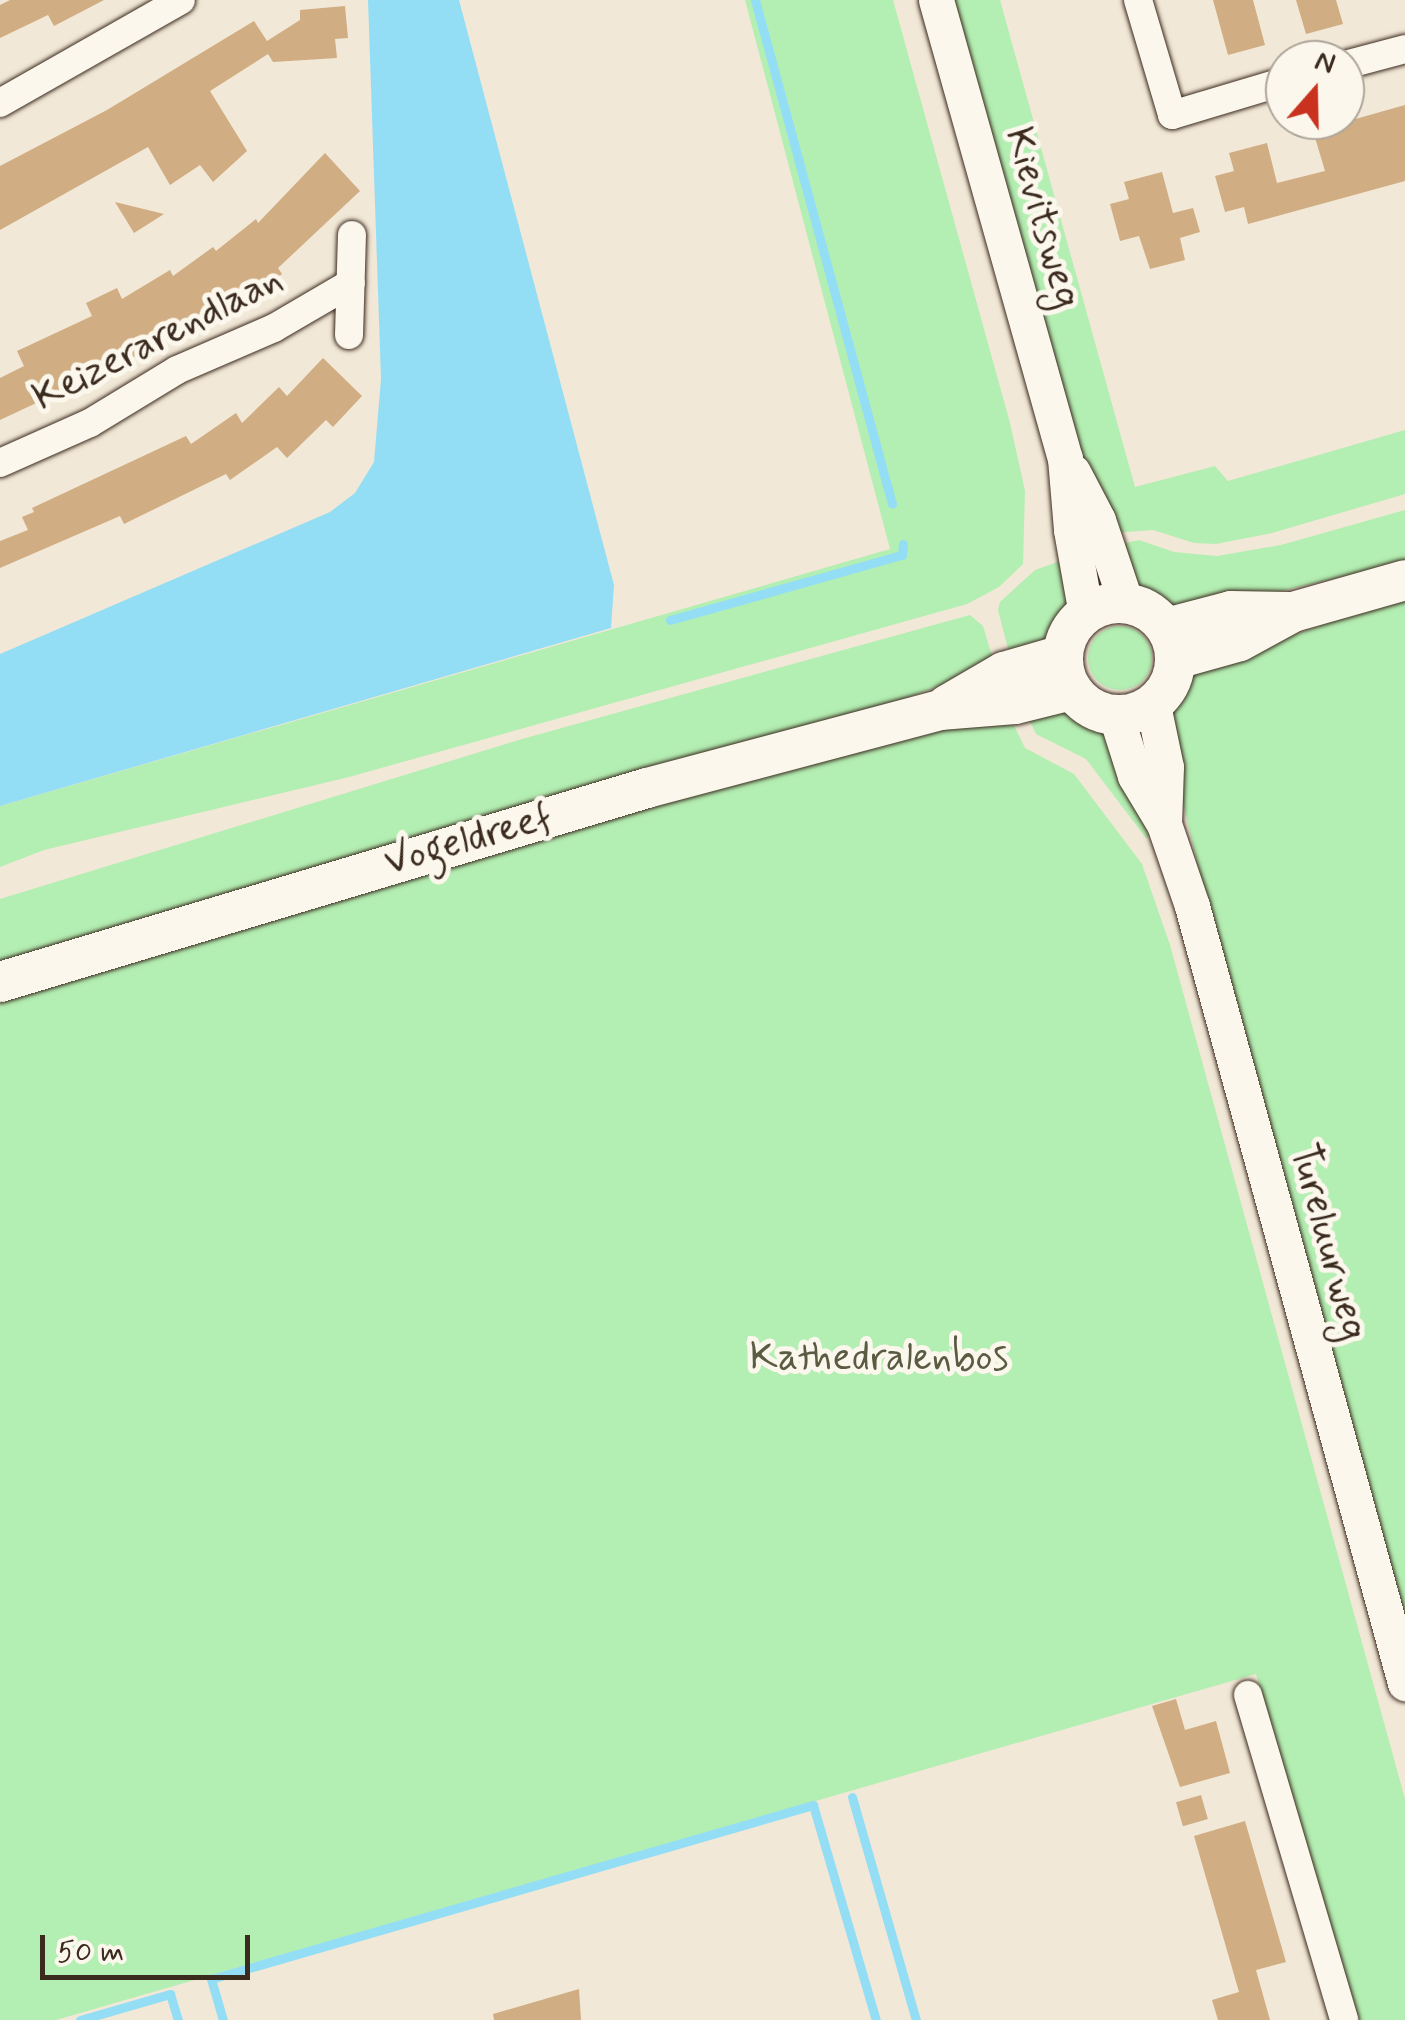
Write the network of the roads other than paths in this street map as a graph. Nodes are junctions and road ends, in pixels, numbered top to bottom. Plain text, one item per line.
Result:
1 (182, 0) edge
2 (936, 0) edge
3 (1138, 0) edge
4 (1405, 49) edge
5 (1365, 60) edge
6 (1265, 88) edge
7 (0, 103) edge
8 (352, 235) dead end
9 (351, 283) junction
10 (349, 335) dead end
11 (1065, 458) junction
12 (0, 462) edge
13 (1405, 580) edge
14 (1126, 603) junction
15 (1086, 614) junction
16 (1171, 644) junction
17 (1068, 672) junction
18 (1134, 710) junction
19 (0, 982) edge
20 (1405, 1684) edge
21 (1248, 1695) dead end
22 (1344, 2020) edge

1 - 7 street
2 - 11 street, Kievitsweg
3 - 6 street
4 - 5 street
8 - 9 street, Keizerarendlaan
9 - 10 street, Keizerarendlaan
9 - 12 street, Keizerarendlaan
11 - 14 street, Kievitsweg
11 - 15 street, Kievitsweg
13 - 16 main road
14 - 15 main road
14 - 16 main road
15 - 17 main road
16 - 18 main road
17 - 18 main road
17 - 19 main road, Vogeldreef
18 - 20 street, Tureluurweg
21 - 22 street

